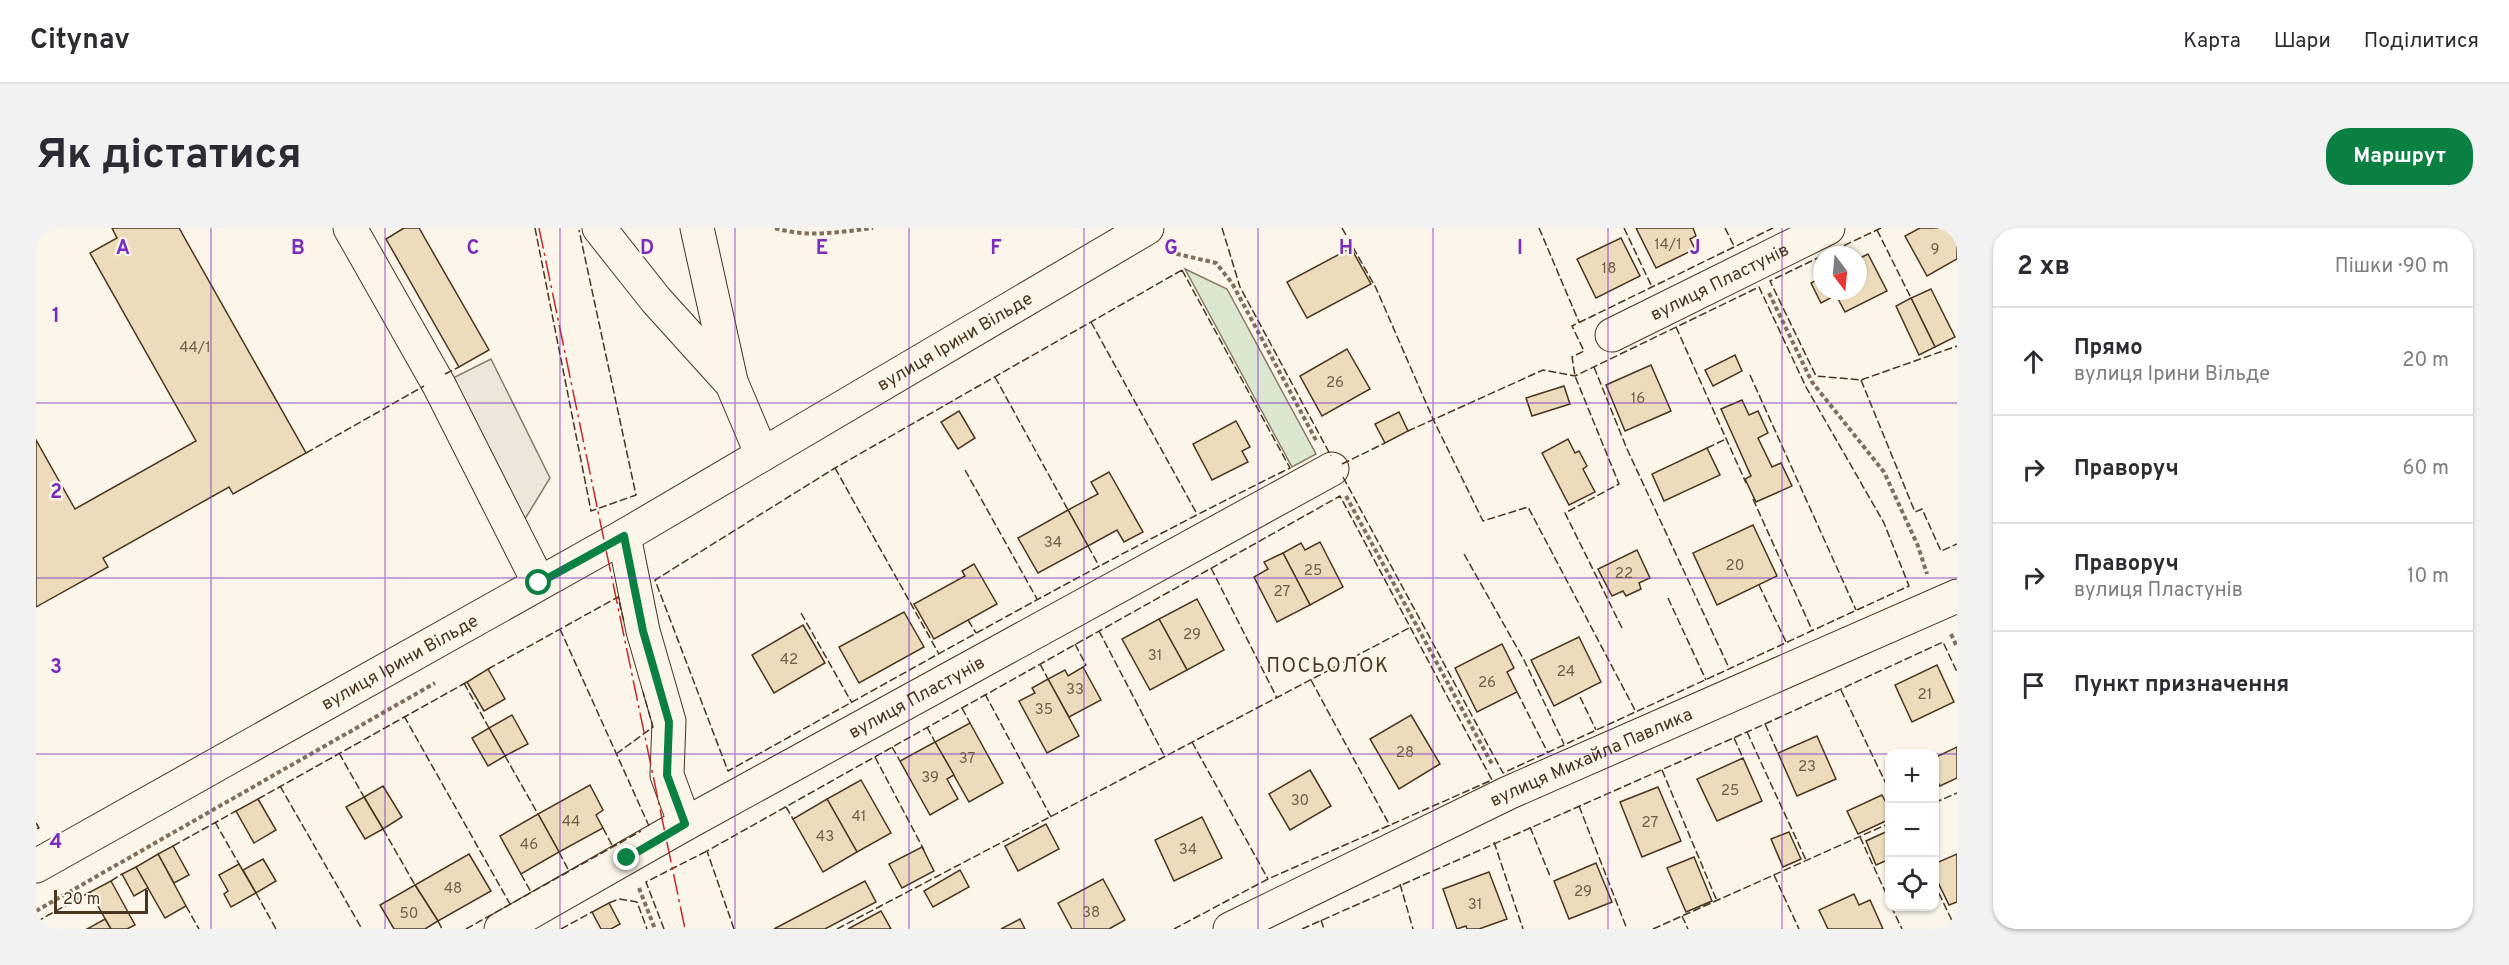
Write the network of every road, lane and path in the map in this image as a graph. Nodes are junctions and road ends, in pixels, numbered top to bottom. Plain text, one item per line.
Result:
1 (350, 228) edge
2 (599, 228) edge
3 (697, 228) edge
4 (774, 228) edge
5 (873, 228) edge
6 (1828, 228) edge
7 (1126, 233) edge
8 (1756, 265) junction
9 (1612, 335) dead end
10 (732, 384) junction
11 (762, 455) junction
12 (1332, 469) dead end
13 (624, 536) junction
14 (539, 583) junction
15 (1947, 600) edge
16 (436, 682) dead end
17 (685, 824) junction
18 (627, 858) junction
19 (36, 866) edge
20 (36, 911) edge
21 (501, 929) edge
22 (655, 929) edge
23 (1230, 929) edge

1 - 14 street
2 - 10 street
3 - 10 street
4 - 5 path
6 - 8 street, вулиця Пластунів
7 - 11 street, вулиця Ірини Вільде
8 - 9 street, вулиця Пластунів
8 - 15 path
10 - 11 street
11 - 13 street, вулиця Ірини Вільде
12 - 17 street, вулиця Пластунів
13 - 14 street, вулиця Ірини Вільде
13 - 17 street
14 - 19 street, вулиця Ірини Вільде
15 - 23 street, вулиця Михайла Павлика
16 - 20 path
17 - 18 street, вулиця Пластунів
18 - 21 street, вулиця Пластунів
18 - 22 path

